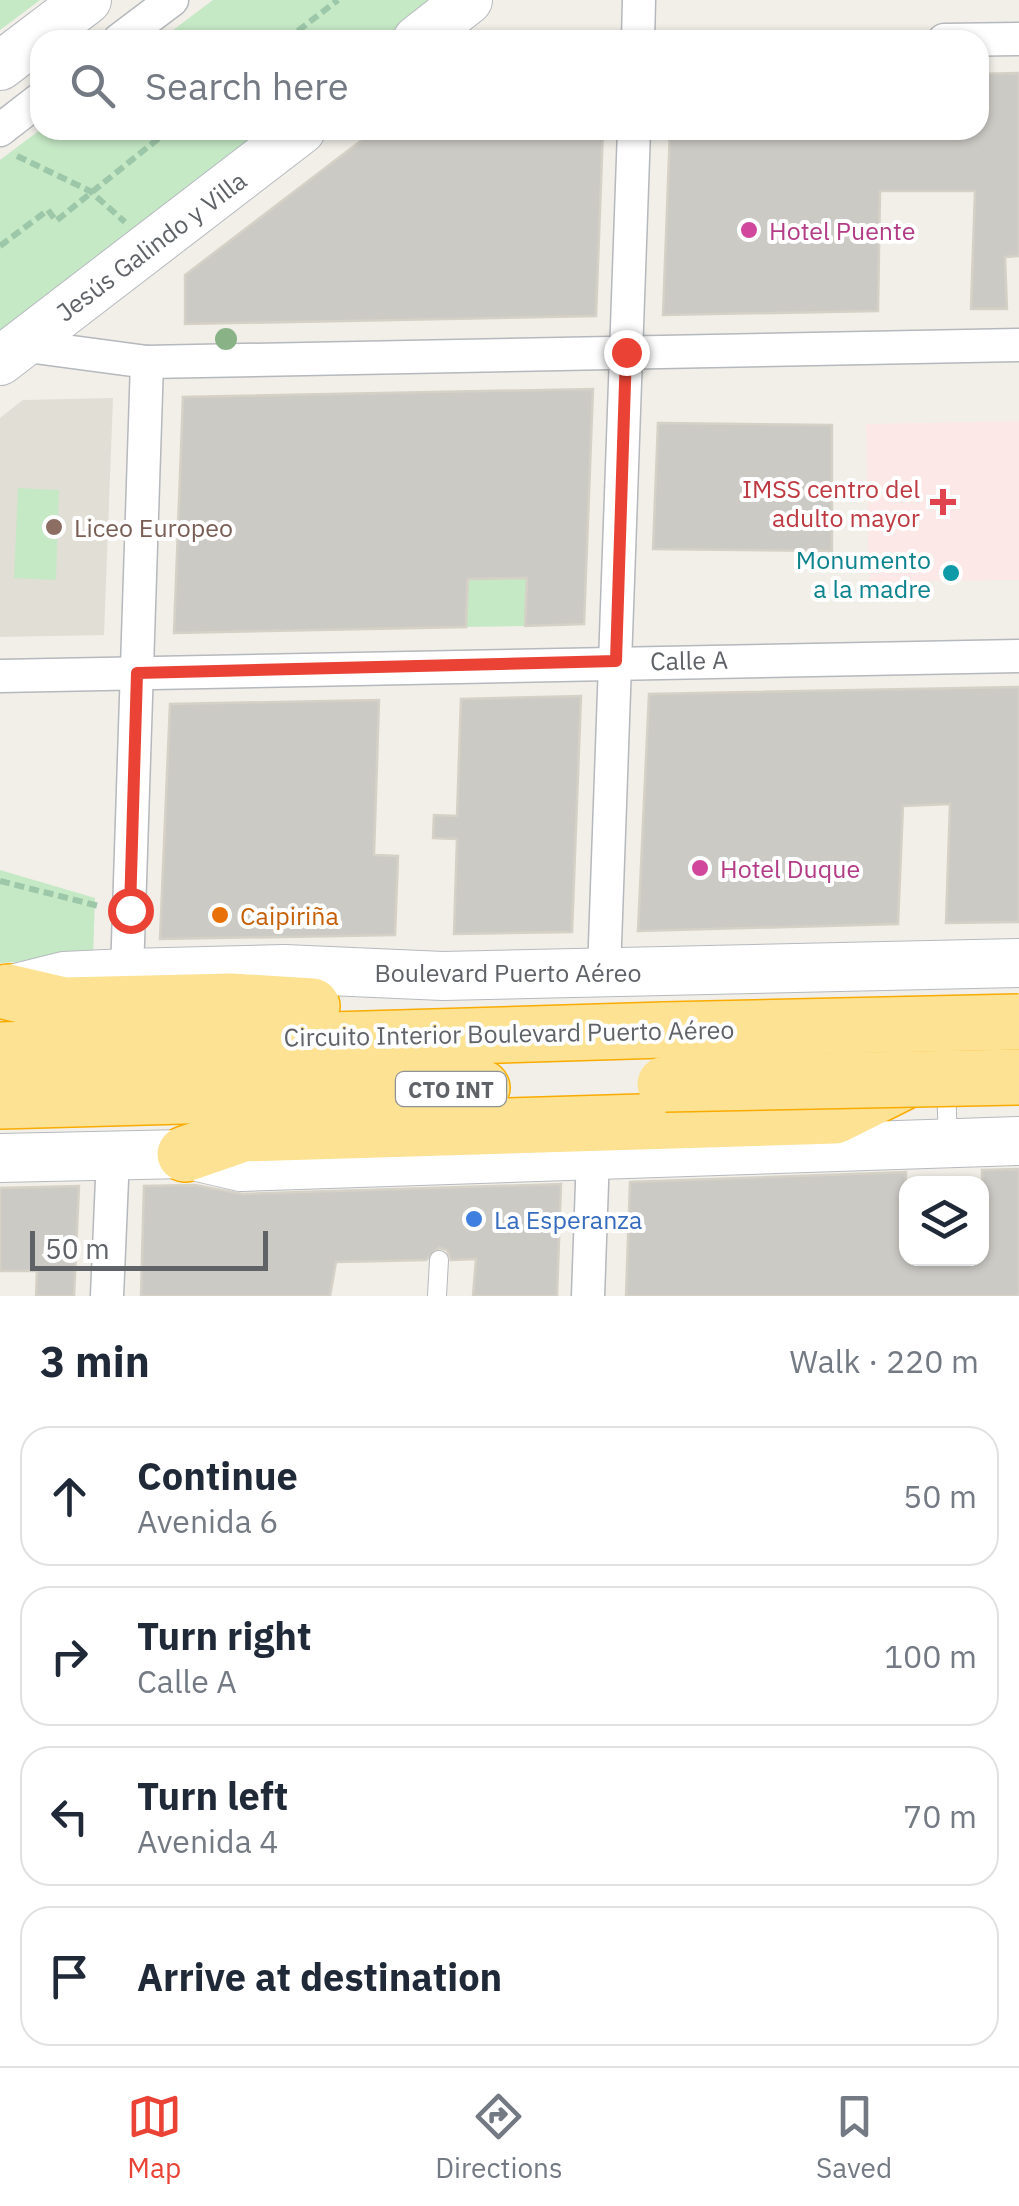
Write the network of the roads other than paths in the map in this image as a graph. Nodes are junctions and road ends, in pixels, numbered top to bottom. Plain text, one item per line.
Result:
1 (87, 0) edge
2 (172, 0) edge
3 (468, 0) edge
4 (639, 0) edge
5 (47, 30) edge
6 (132, 30) edge
7 (430, 30) edge
8 (638, 30) edge
9 (989, 39) edge
10 (1019, 39) edge
11 (30, 43) edge
12 (0, 66) edge
13 (30, 108) edge
14 (0, 130) edge
15 (288, 140) edge
16 (634, 140) edge
17 (1019, 345) edge
18 (626, 352) junction
19 (10, 353) edge
20 (147, 362) junction
21 (1019, 656) edge
22 (616, 661) junction
23 (137, 673) junction
24 (0, 676) edge
25 (128, 972) junction
26 (604, 972) junction
27 (943, 984) junction
28 (4, 992) edge
29 (1017, 1017) edge
30 (441, 1035) junction
31 (0, 1050) edge
32 (933, 1062) junction
33 (1018, 1062) edge
34 (0, 1102) edge
35 (1019, 1142) edge
36 (948, 1144) junction
37 (185, 1154) junction
38 (593, 1155) junction
39 (113, 1156) junction
40 (0, 1158) edge
41 (439, 1260) dead end
42 (108, 1296) edge
43 (437, 1296) edge
44 (588, 1296) edge

1 - 5 main road
2 - 6 street
3 - 7 main road
4 - 8 street
9 - 10 street
11 - 12 main road
13 - 14 street
15 - 19 main road, Jesús Galindo y Villa
16 - 18 street
17 - 18 street
18 - 20 street
18 - 22 street
19 - 20 street
20 - 23 street
21 - 22 street, Calle A
22 - 23 street, Calle A
22 - 26 street
23 - 24 street, Calle A
23 - 25 street
25 - 26 main road, Boulevard Puerto Aéreo
25 - 28 main road, Boulevard Puerto Aéreo
26 - 27 main road, Boulevard Puerto Aéreo
27 - 29 main road, Boulevard Puerto Aéreo
27 - 32 lane
28 - 30 highway
29 - 30 highway, Circuito Interior Boulevard Puerto Aéreo / CTO INT, bridge
29 - 32 highway, CTO INT, bridge
29 - 33 lane
30 - 31 highway, Circuito Interior Boulevard Puerto Aéreo / CTO INT
32 - 34 highway, CTO INT, bridge
32 - 36 lane
32 - 37 highway
35 - 36 main road
36 - 38 main road
37 - 38 main road
37 - 39 main road
38 - 44 street
39 - 40 main road
39 - 42 street
41 - 43 lane

